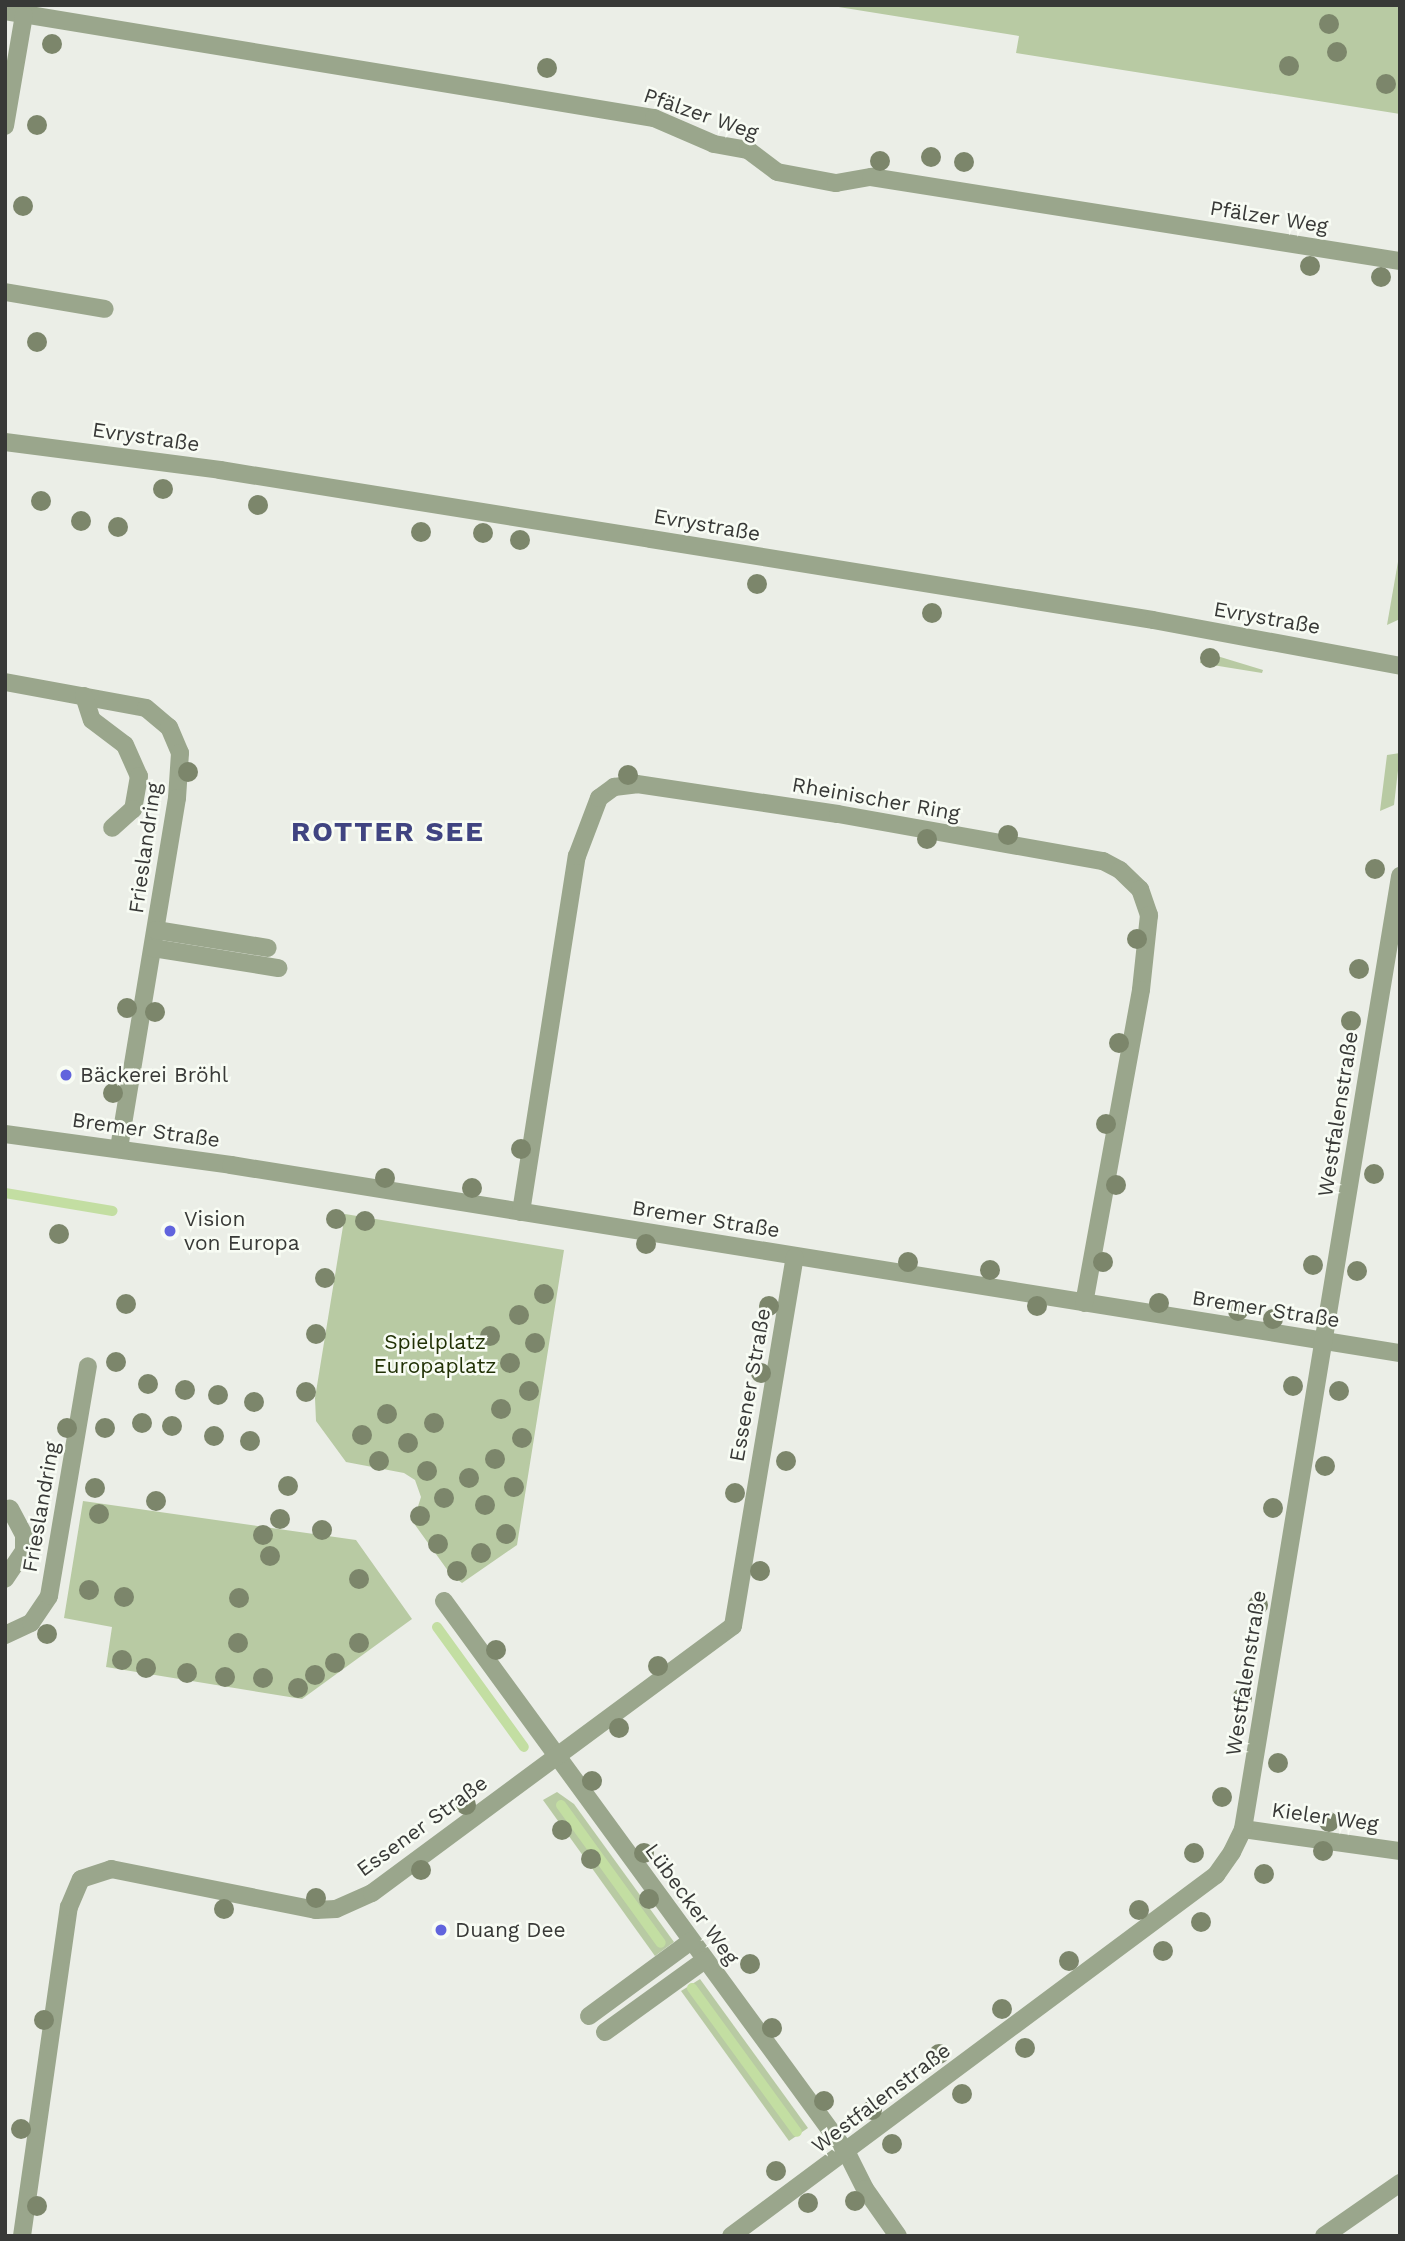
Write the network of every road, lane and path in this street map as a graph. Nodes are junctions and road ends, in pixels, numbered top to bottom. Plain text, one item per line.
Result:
1 (5, 11) edge
2 (24, 15) junction
3 (5, 126) edge
4 (1400, 261) edge
5 (5, 292) edge
6 (105, 309) dead end
7 (5, 442) edge
8 (1400, 666) edge
9 (5, 682) edge
10 (84, 696) junction
11 (112, 828) dead end
12 (1400, 876) edge
13 (156, 930) junction
14 (153, 948) junction
15 (268, 948) dead end
16 (278, 968) dead end
17 (5, 1134) edge
18 (119, 1149) junction
19 (521, 1212) junction
20 (794, 1256) junction
21 (1084, 1303) junction
22 (1324, 1341) junction
23 (1400, 1353) edge
24 (88, 1366) dead end
25 (10, 1509) dead end
26 (5, 1579) edge
27 (444, 1601) dead end
28 (5, 1635) edge
29 (555, 1757) junction
30 (1243, 1829) junction
31 (1400, 1851) edge
32 (691, 1941) junction
33 (705, 1960) junction
34 (589, 2015) dead end
35 (605, 2032) dead end
36 (847, 2152) junction
37 (1400, 2183) edge
38 (22, 2236) edge
39 (731, 2236) edge
40 (898, 2236) edge
41 (1324, 2236) edge

1 - 2 street, Pfälzer Weg
2 - 3 street
2 - 4 street, Pfälzer Weg
5 - 6 street
7 - 8 street, Evrystraße
9 - 10 street, Frieslandring
10 - 11 street
10 - 13 street, Frieslandring
12 - 22 street, Westfalenstraße
13 - 14 street, Frieslandring
13 - 15 street
14 - 16 street
14 - 18 street, Frieslandring
17 - 18 street, Bremer Straße
18 - 19 street, Bremer Straße
19 - 20 street, Bremer Straße
19 - 21 street, Rheinischer Ring
20 - 21 street, Bremer Straße
20 - 29 street, Essener Straße
21 - 22 street, Bremer Straße
22 - 23 street, Bremer Straße
22 - 30 street, Westfalenstraße
24 - 28 street, Frieslandring
25 - 26 street
27 - 29 street, Lübecker Weg
29 - 32 street, Lübecker Weg
29 - 38 street, Essener Straße
30 - 31 street, Kieler Weg
30 - 36 street, Westfalenstraße
32 - 33 street, Lübecker Weg
32 - 34 street
33 - 35 street
33 - 36 street, Lübecker Weg
36 - 39 street, Westfalenstraße
36 - 40 street, Lübecker Weg
37 - 41 street

